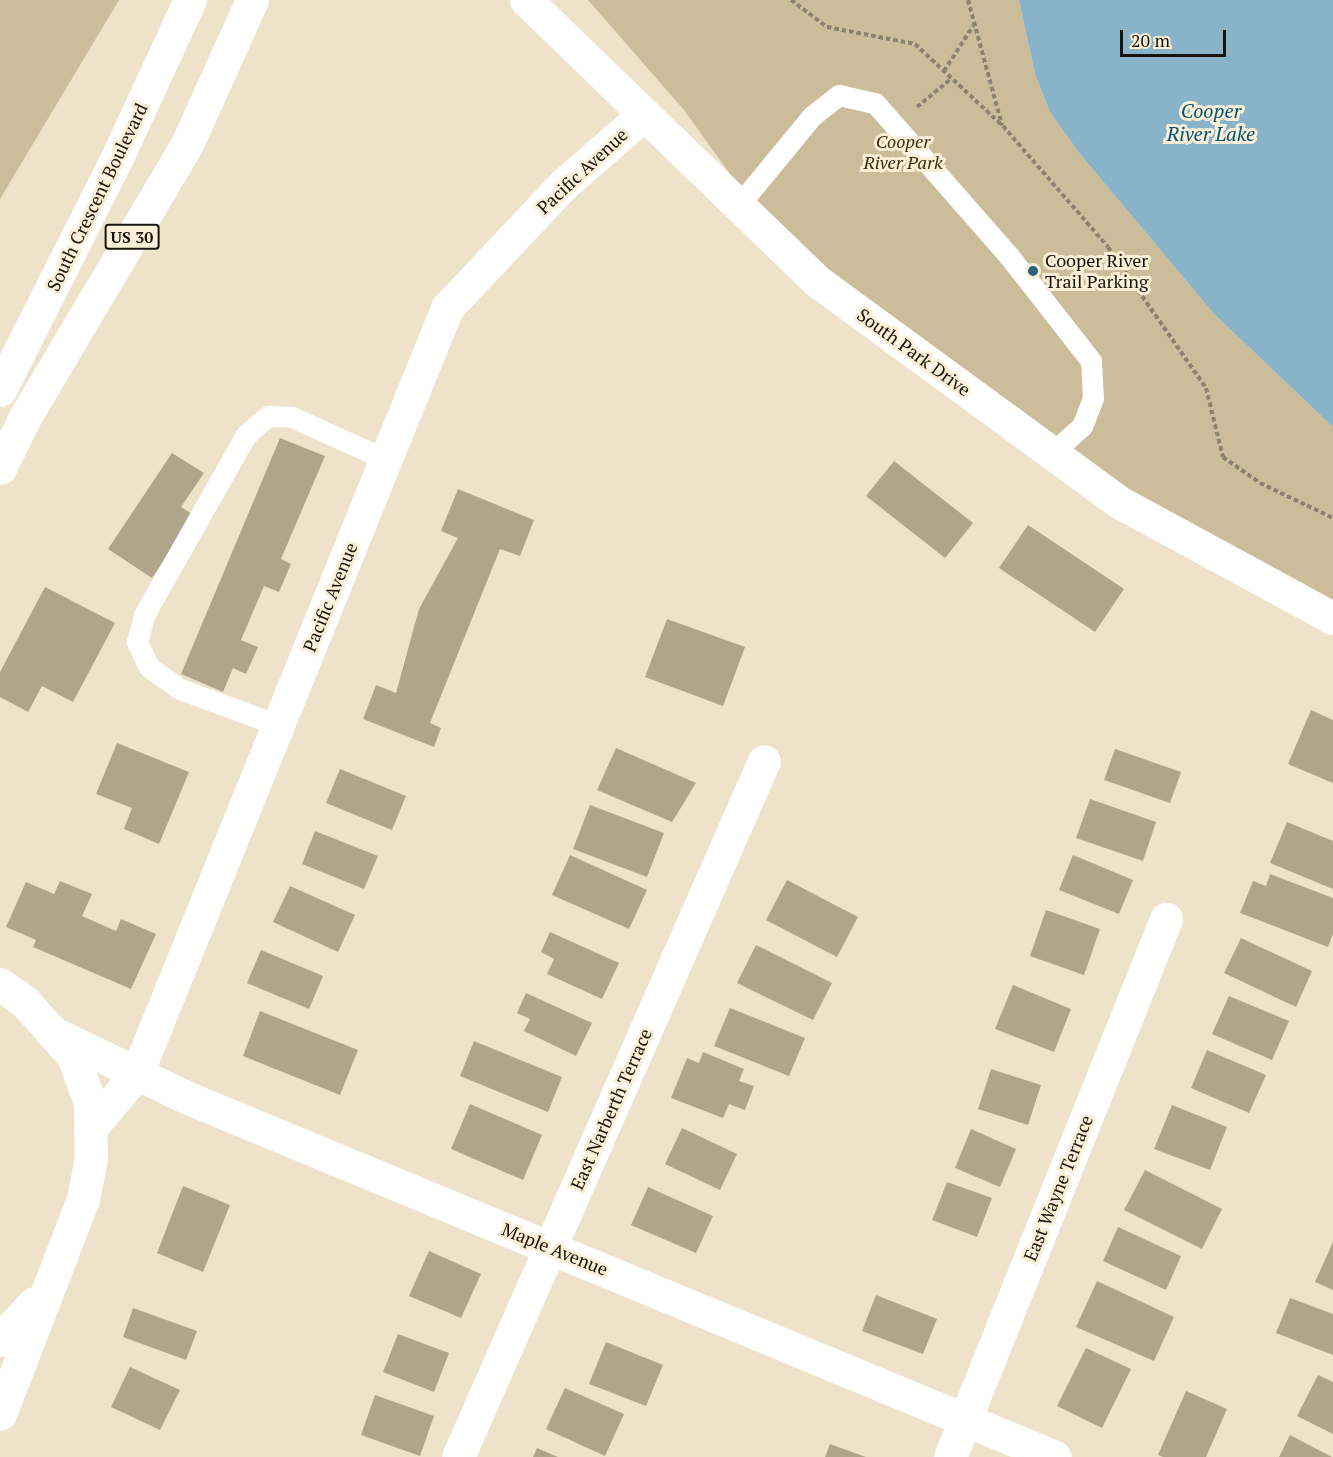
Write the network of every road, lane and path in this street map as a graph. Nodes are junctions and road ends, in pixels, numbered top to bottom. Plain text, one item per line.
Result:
1 (190, 0) edge
2 (252, 0) edge
3 (510, 0) edge
4 (791, 0) edge
5 (968, 0) edge
6 (535, 10) edge
7 (974, 25) junction
8 (944, 71) junction
9 (952, 78) junction
10 (643, 115) junction
11 (896, 126) junction
12 (1003, 126) junction
13 (738, 206) junction
14 (0, 390) edge
15 (1052, 453) junction
16 (385, 459) junction
17 (0, 468) edge
18 (1333, 518) edge
19 (1333, 618) edge
20 (278, 725) junction
21 (764, 761) dead end
22 (1166, 919) dead end
23 (0, 984) edge
24 (58, 1035) junction
25 (137, 1073) junction
26 (90, 1130) junction
27 (550, 1248) junction
28 (47, 1288) junction
29 (0, 1340) edge
30 (0, 1414) edge
31 (966, 1419) junction
32 (458, 1457) edge
33 (950, 1457) edge
34 (1055, 1457) edge

1 - 14 main road, South Crescent Boulevard / US 30
2 - 17 main road, US 30
3 - 6 main road, South Park Drive
4 - 8 path
5 - 7 path
6 - 10 main road, South Park Drive
7 - 8 path
7 - 12 path
8 - 9 path
9 - 11 path
9 - 12 path
10 - 13 main road, South Park Drive
10 - 16 main road, Pacific Avenue
11 - 13 lane
11 - 15 lane
12 - 18 path
13 - 15 main road, South Park Drive
15 - 19 main road, South Park Drive
16 - 20 main road, Pacific Avenue
16 - 20 lane
20 - 25 main road, Pacific Avenue
21 - 27 main road, East Narberth Terrace
22 - 31 main road, East Wayne Terrace
23 - 24 main road
24 - 25 main road, Maple Avenue
24 - 26 main road
25 - 26 main road, Pacific Avenue
25 - 27 main road, Maple Avenue
26 - 28 main road
27 - 31 main road, Maple Avenue
27 - 32 main road, East Narberth Terrace
28 - 29 main road
28 - 30 main road
31 - 33 main road, East Wayne Terrace
31 - 34 main road, Maple Avenue

